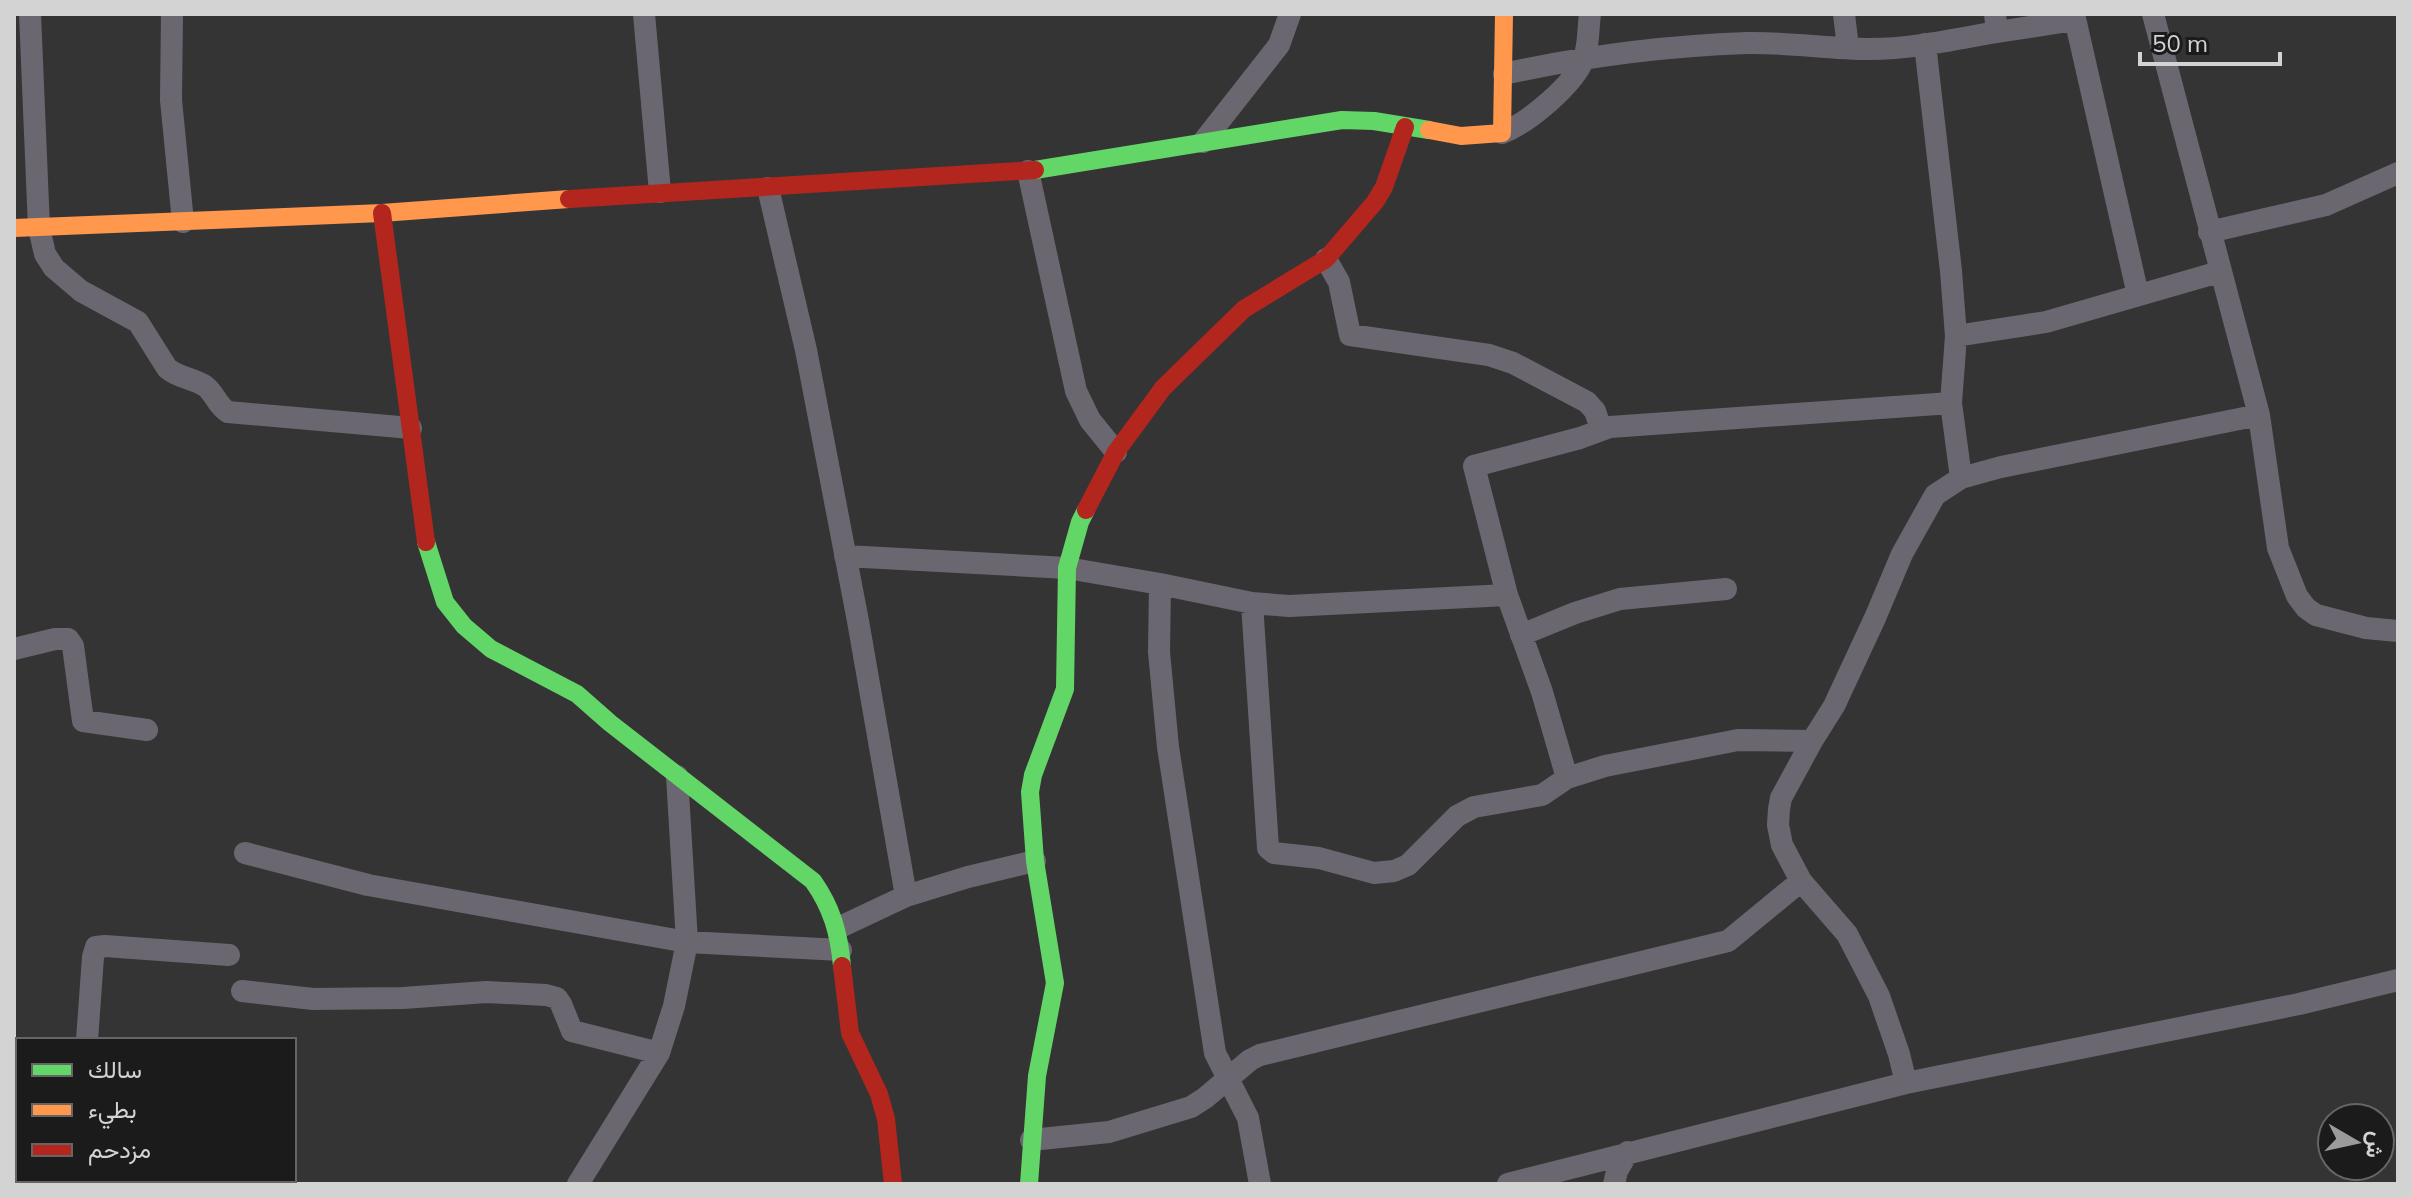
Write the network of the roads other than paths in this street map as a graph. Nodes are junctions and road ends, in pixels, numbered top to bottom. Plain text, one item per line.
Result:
1 (30, 14) edge
2 (172, 14) edge
3 (644, 14) edge
4 (1290, 14) edge
5 (1504, 14) edge
6 (1590, 14) edge
7 (1844, 14) edge
8 (2153, 14) edge
9 (2074, 17) edge
10 (1996, 23) edge
11 (1925, 44) junction
12 (1848, 48) junction
13 (1584, 58) junction
14 (1504, 74) junction
15 (1405, 127) junction
16 (1502, 133) junction
17 (1203, 142) junction
18 (1028, 171) junction
19 (2398, 173) edge
20 (768, 188) junction
21 (660, 192) junction
22 (382, 213) junction
23 (183, 222) junction
24 (14, 228) edge
25 (39, 228) junction
26 (2209, 232) junction
27 (1326, 259) junction
28 (2219, 272) junction
29 (2138, 295) junction
30 (1956, 336) junction
31 (1951, 403) junction
32 (2259, 415) junction
33 (411, 428) junction
34 (1601, 429) junction
35 (1116, 452) junction
36 (1961, 478) junction
37 (845, 556) junction
38 (1067, 568) junction
39 (1160, 584) junction
40 (1726, 589) dead end
41 (1507, 595) junction
42 (1252, 603) junction
43 (2398, 631) edge
44 (1521, 635) junction
45 (14, 649) edge
46 (147, 730) dead end
47 (1812, 741) junction
48 (677, 776) junction
49 (1567, 778) junction
50 (245, 853) dead end
51 (1035, 861) junction
52 (1801, 881) junction
53 (906, 896) junction
54 (838, 928) junction
55 (687, 942) junction
56 (841, 950) junction
57 (229, 955) dead end
58 (2398, 980) edge
59 (242, 991) dead end
60 (87, 1038) edge
61 (659, 1053) junction
62 (1227, 1078) junction
63 (1906, 1083) junction
64 (1031, 1140) junction
65 (1628, 1152) junction
66 (578, 1184) edge
67 (893, 1184) edge
68 (1029, 1184) edge
69 (1260, 1184) edge
70 (1508, 1184) edge
71 (1614, 1184) edge

1 - 25 street
2 - 23 street
3 - 21 street
4 - 17 street
5 - 14 street
6 - 13 street
7 - 12 street
8 - 26 street
9 - 10 street
9 - 29 street
10 - 11 street
11 - 12 street
11 - 30 street
12 - 13 street
13 - 14 street
13 - 16 street
14 - 16 street
15 - 16 street
15 - 17 street
15 - 27 street
17 - 18 street
18 - 20 street
18 - 35 street
19 - 26 street
20 - 21 street
20 - 37 street
21 - 22 street
22 - 23 street
22 - 33 street
23 - 25 street
24 - 25 street
25 - 33 street
26 - 28 street
27 - 34 street
27 - 35 street
28 - 29 street
28 - 32 street
29 - 30 street
30 - 31 street
31 - 34 street
31 - 36 street
32 - 36 street
32 - 43 street
33 - 48 street
34 - 41 street
35 - 38 street
36 - 47 street
37 - 38 street
37 - 53 street
38 - 39 street
38 - 51 street
39 - 42 street
39 - 62 street
40 - 44 street
41 - 42 street
41 - 44 street
42 - 49 street
44 - 49 street
45 - 46 street
47 - 49 street
47 - 52 street
48 - 54 street
48 - 55 street
50 - 55 street
51 - 53 street
51 - 64 street
52 - 62 street
52 - 63 street
53 - 54 street
54 - 56 street
55 - 56 street
55 - 61 street
56 - 67 street
57 - 60 street
58 - 63 street
59 - 61 street
61 - 66 street
62 - 64 street
62 - 69 street
63 - 65 street
64 - 68 street
65 - 70 street
65 - 71 street

